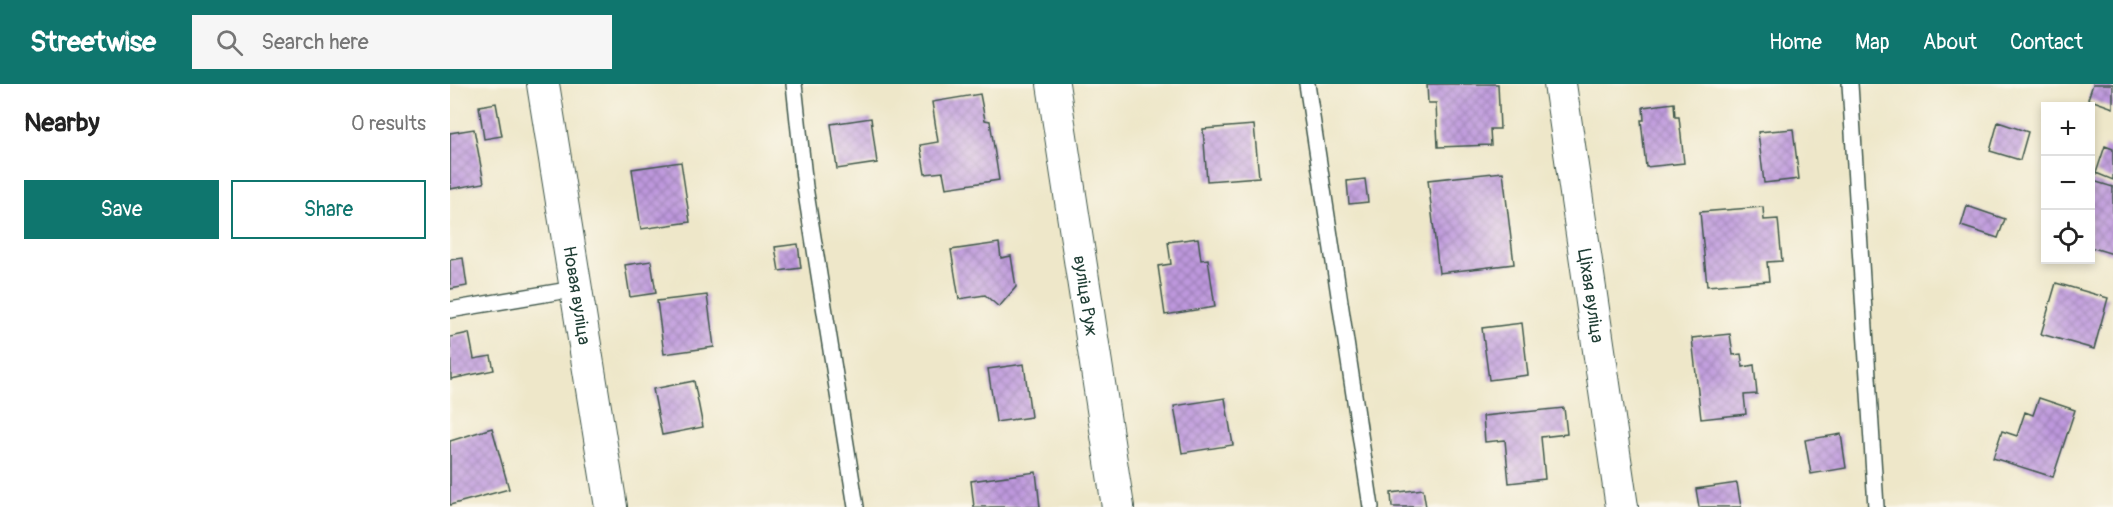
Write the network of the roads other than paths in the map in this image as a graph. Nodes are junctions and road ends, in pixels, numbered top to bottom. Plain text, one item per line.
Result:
1 (543, 84) edge
2 (794, 84) edge
3 (1053, 84) edge
4 (1307, 84) edge
5 (1560, 84) edge
6 (1850, 84) edge
7 (574, 289) junction
8 (450, 310) edge
9 (611, 507) edge
10 (856, 507) edge
11 (1118, 507) edge
12 (1371, 507) edge
13 (1622, 507) edge
14 (1876, 507) edge

1 - 7 street, Новая вуліца
2 - 10 lane
3 - 11 street, вуліца Руж
4 - 12 lane
5 - 13 street, Ціхая вуліца
6 - 14 lane
7 - 8 lane
7 - 9 street, Новая вуліца

